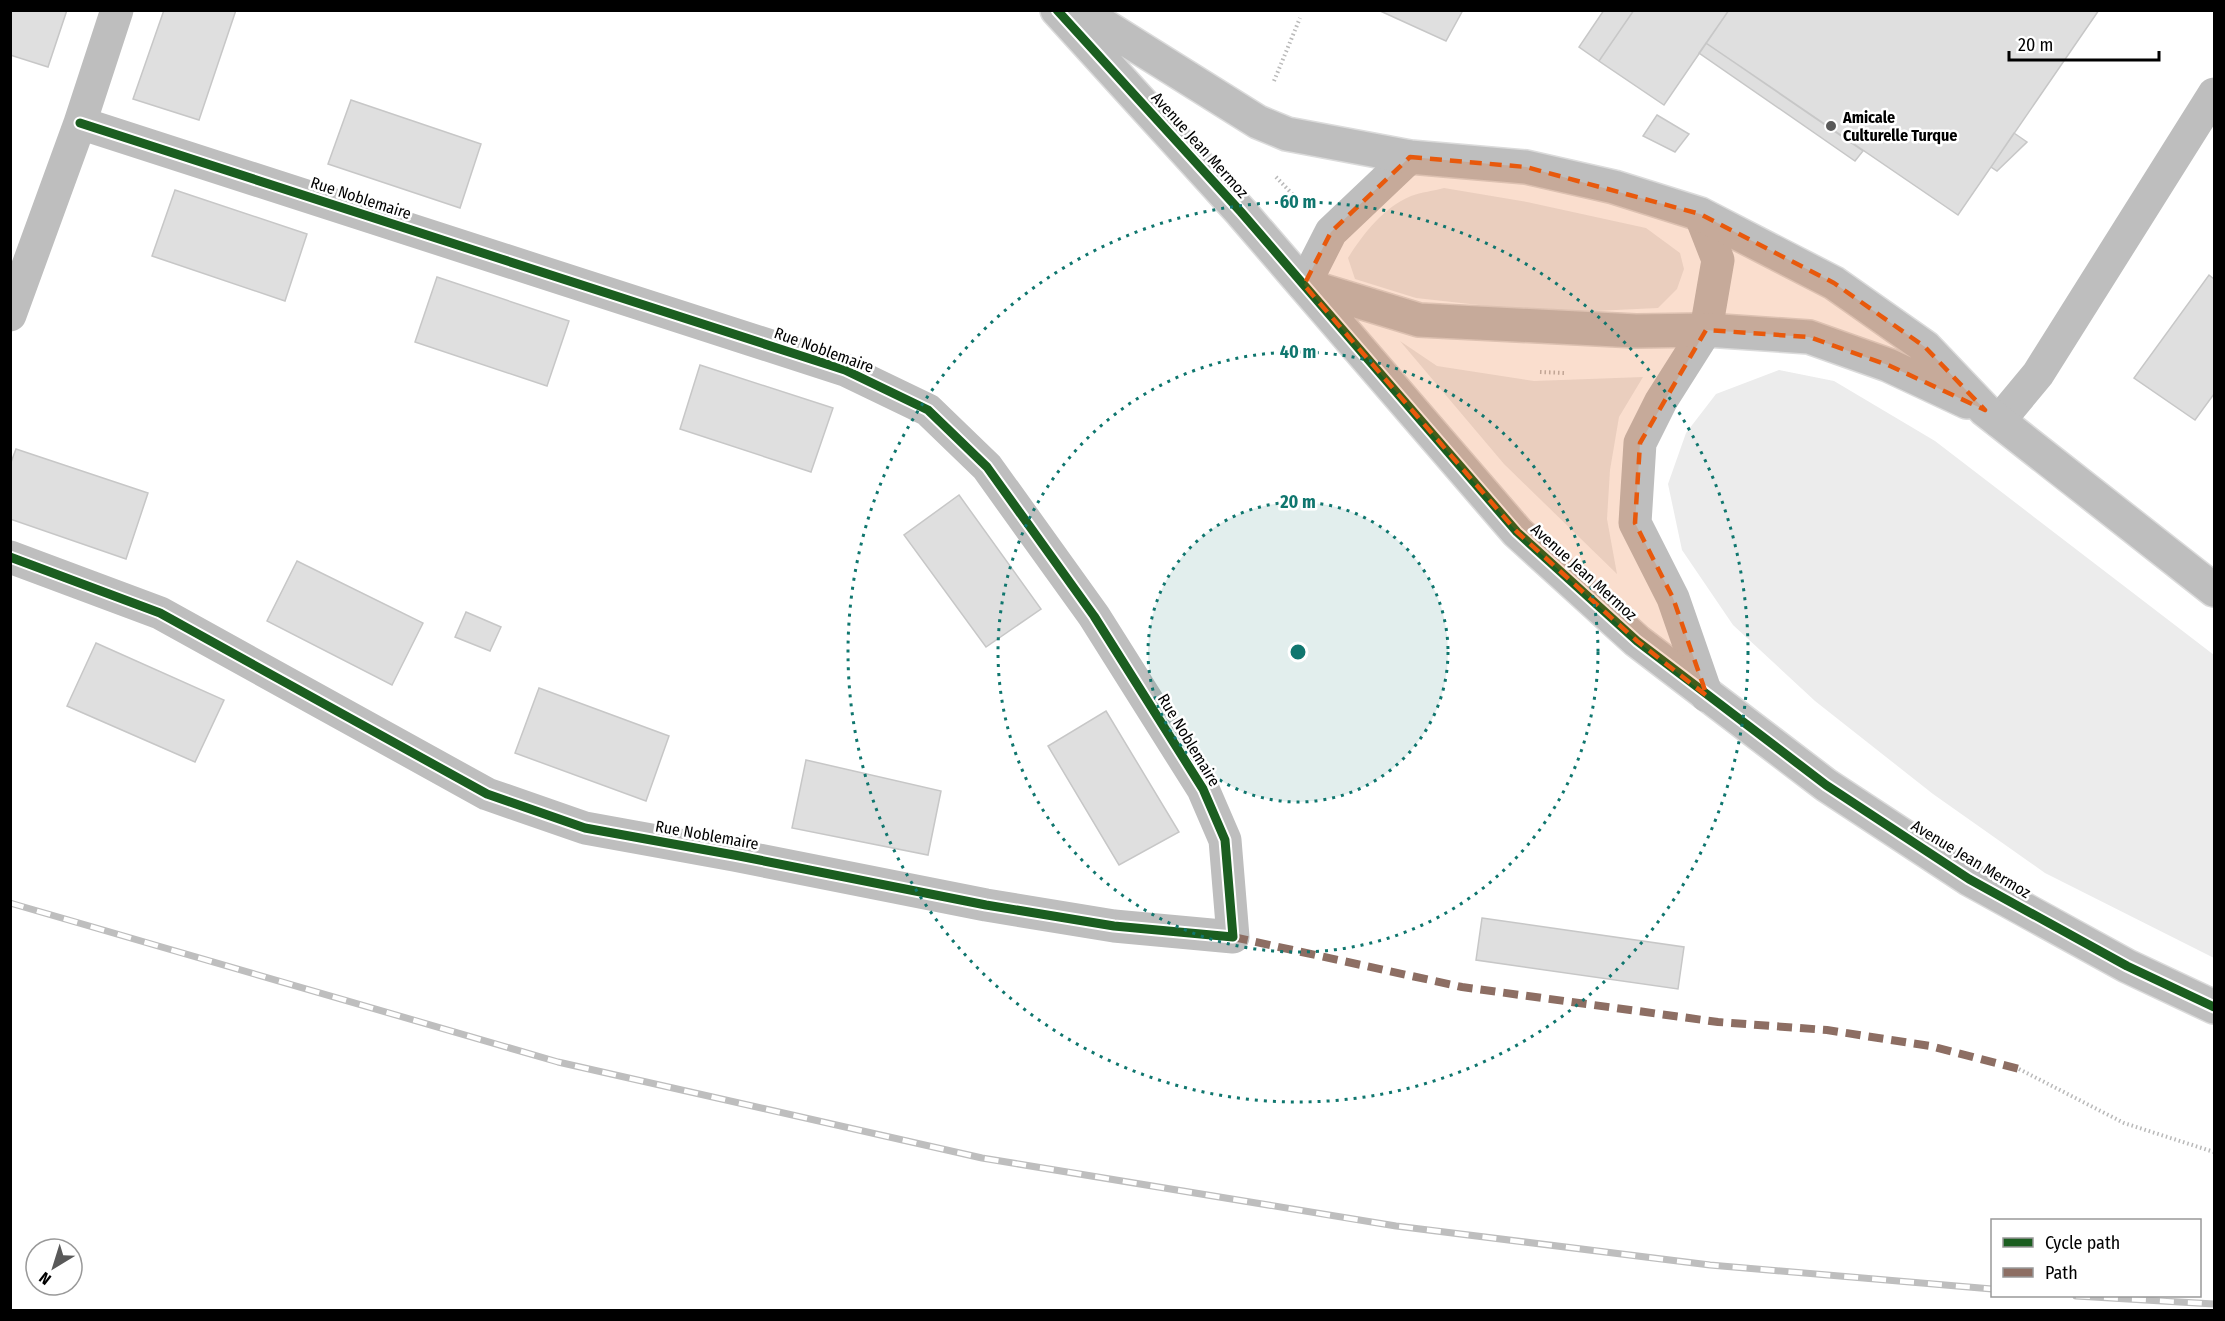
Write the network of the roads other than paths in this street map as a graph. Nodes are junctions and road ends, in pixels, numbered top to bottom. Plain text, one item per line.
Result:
1 (117, 10) edge
2 (1057, 10) edge
3 (1079, 10) edge
4 (2214, 94) edge
5 (80, 123) junction
6 (1410, 157) junction
7 (1700, 214) junction
8 (1304, 285) junction
9 (10, 315) edge
10 (1706, 330) junction
11 (1992, 416) junction
12 (10, 557) edge
13 (2214, 590) edge
14 (1707, 696) junction
15 (2214, 1007) edge

1 - 5 street
2 - 8 street, Avenue Jean Mermoz
3 - 6 street
4 - 11 street
5 - 9 street
5 - 12 street, Rue Noblemaire
6 - 7 street
6 - 8 street
7 - 10 street
7 - 11 street
8 - 10 street
8 - 14 street, Avenue Jean Mermoz
10 - 11 street
10 - 14 street
11 - 13 street
14 - 15 street, Avenue Jean Mermoz

